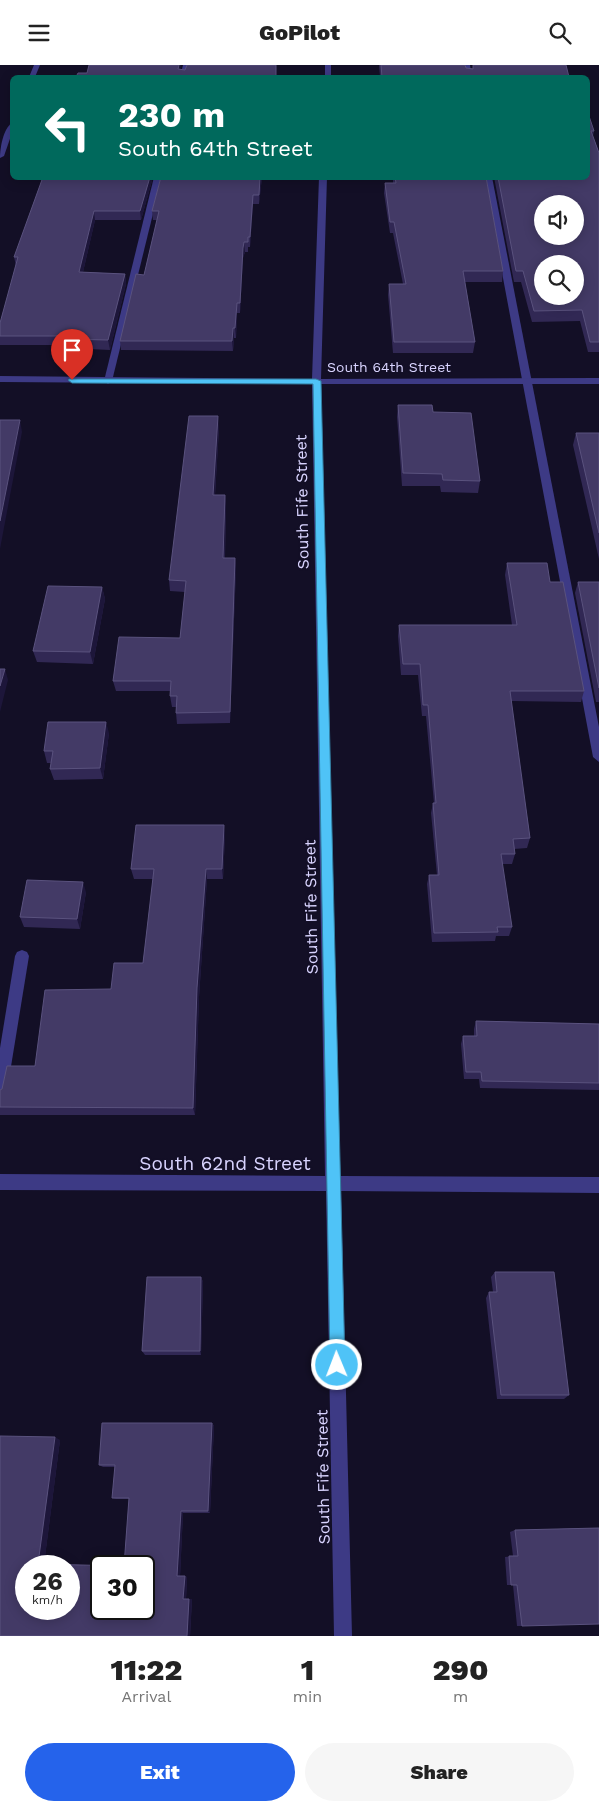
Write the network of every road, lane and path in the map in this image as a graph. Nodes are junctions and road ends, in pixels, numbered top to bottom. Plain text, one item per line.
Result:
1 (10, 130) edge
2 (0, 156) edge
3 (157, 180) edge
4 (324, 180) edge
5 (489, 180) edge
6 (0, 379) edge
7 (526, 380) junction
8 (108, 381) junction
9 (316, 381) junction
10 (599, 381) edge
11 (599, 757) edge
12 (22, 956) dead end
13 (0, 1091) edge
14 (0, 1183) edge
15 (333, 1183) junction
16 (599, 1185) edge
17 (343, 1636) edge

1 - 2 street
3 - 8 street
4 - 9 street, South Fife Street
5 - 7 street
6 - 8 street, South 64th Street
7 - 9 street, South 64th Street
7 - 10 street, South 64th Street
7 - 11 street
8 - 9 street, South 64th Street
9 - 15 street, South Fife Street
12 - 13 street
14 - 15 street, South 62nd Street
15 - 16 street, South 62nd Street
15 - 17 street, South Fife Street

